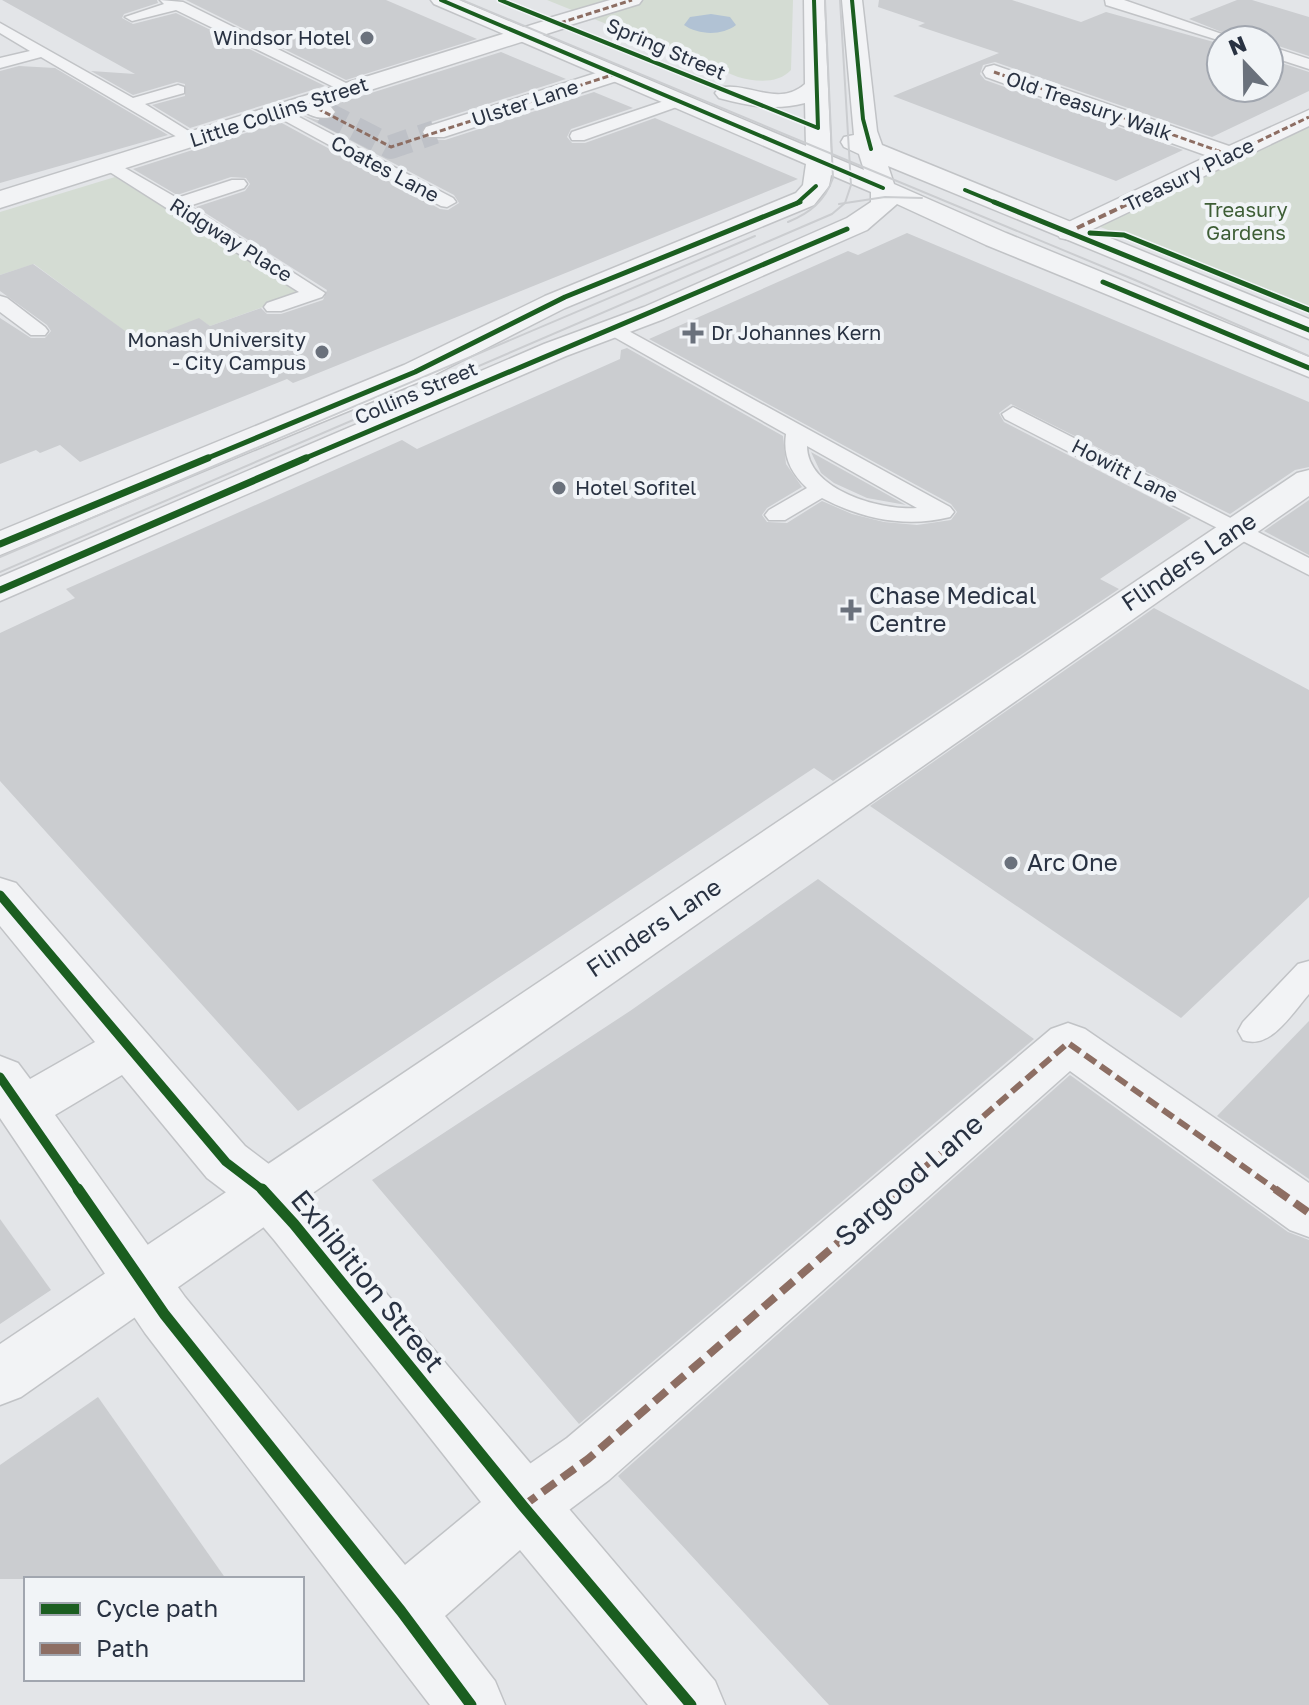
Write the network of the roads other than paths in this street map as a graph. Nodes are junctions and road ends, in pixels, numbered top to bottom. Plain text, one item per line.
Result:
1 (441, 0) edge
2 (500, 0) edge
3 (632, 0) edge
4 (814, 0) edge
5 (852, 0) edge
6 (1117, 0) edge
7 (173, 3) edge
8 (132, 17) dead end
9 (557, 23) junction
10 (0, 27) edge
11 (1205, 32) edge
12 (522, 35) junction
13 (44, 52) junction
14 (1285, 56) edge
15 (0, 63) edge
16 (1309, 64) edge
17 (994, 72) dead end
18 (615, 74) junction
19 (817, 85) junction
20 (350, 89) junction
21 (178, 90) dead end
22 (727, 93) junction
23 (679, 101) junction
24 (132, 103) junction
25 (282, 113) junction
26 (1309, 117) edge
27 (818, 128) junction
28 (435, 132) tunnel mouth
29 (578, 136) dead end
30 (195, 140) junction
31 (871, 149) junction
32 (1230, 155) junction
33 (819, 161) junction
34 (111, 165) junction
35 (238, 184) dead end
36 (883, 188) junction
37 (0, 200) edge
38 (447, 202) dead end
39 (175, 205) junction
40 (936, 213) junction
41 (847, 229) junction
42 (1070, 232) junction
43 (0, 302) edge
44 (274, 307) dead end
45 (614, 329) junction
46 (1309, 330) edge
47 (38, 331) dead end
48 (1309, 368) edge
49 (1037, 401) dead end
50 (797, 432) junction
51 (1309, 480) edge
52 (821, 489) junction
53 (777, 515) dead end
54 (1237, 529) junction
55 (0, 544) edge
56 (1309, 568) edge
57 (0, 590) edge
58 (9, 921) edge
59 (1309, 973) edge
60 (1255, 1031) dead end
61 (128, 1047) junction
62 (12, 1092) edge
63 (267, 1193) junction
64 (1309, 1213) edge
65 (143, 1279) junction
66 (0, 1377) edge
67 (523, 1506) junction
68 (401, 1611) junction
69 (471, 1705) edge
70 (691, 1705) edge

1 - 12 street, Spring Street
2 - 9 street, Spring Street
3 - 9 street, Little Collins Street
4 - 19 street, Collins Street
5 - 31 street
6 - 11 lane
7 - 8 lane
7 - 20 lane
9 - 12 street, Little Collins Street
9 - 22 street, Spring Street
10 - 13 lane
12 - 18 street, Spring Street
12 - 20 street, Little Collins Street
13 - 15 lane
13 - 24 lane
14 - 16 lane
17 - 32 street, Old Treasury Walk
18 - 23 street, Spring Street
18 - 28 street, Ulster Lane
19 - 22 street
19 - 27 street, Collins Street
20 - 25 street, Little Collins Street
21 - 24 lane
22 - 27 street, Spring Street
23 - 29 lane
23 - 33 street, Spring Street
24 - 30 lane
25 - 30 street, Little Collins Street
25 - 38 lane, Coates Lane
26 - 32 street, Treasury Place
27 - 31 street, Spring Street
27 - 33 street, Collins Street
30 - 34 street, Little Collins Street
31 - 36 street
31 - 42 street, Spring Street
32 - 42 street, Treasury Place
33 - 36 street, Spring Street
33 - 55 street, Collins Street
34 - 37 street, Little Collins Street
34 - 39 lane, Ridgway Place
35 - 39 lane
36 - 40 street, Spring Street
36 - 41 street, Collins Street
39 - 44 lane, Ridgway Place
40 - 41 street, Collins Street
40 - 48 street, Spring Street
41 - 45 street, Collins Street
42 - 46 street, Spring Street
43 - 47 lane
45 - 50 lane
45 - 57 street, Collins Street
49 - 54 lane, Howitt Lane
50 - 52 lane
50 - 52 lane
51 - 54 street, Flinders Lane
52 - 53 lane
54 - 56 lane, Howitt Lane
54 - 63 street, Flinders Lane
58 - 61 street, Exhibition Street
59 - 60 lane
61 - 62 street
61 - 63 street, Exhibition Street
62 - 65 street
63 - 65 street, Flinders Lane
63 - 67 street, Exhibition Street
64 - 67 street, Sargood Lane
65 - 66 street, Flinders Lane
65 - 68 street
67 - 68 street
67 - 70 street, Exhibition Street
68 - 69 street

